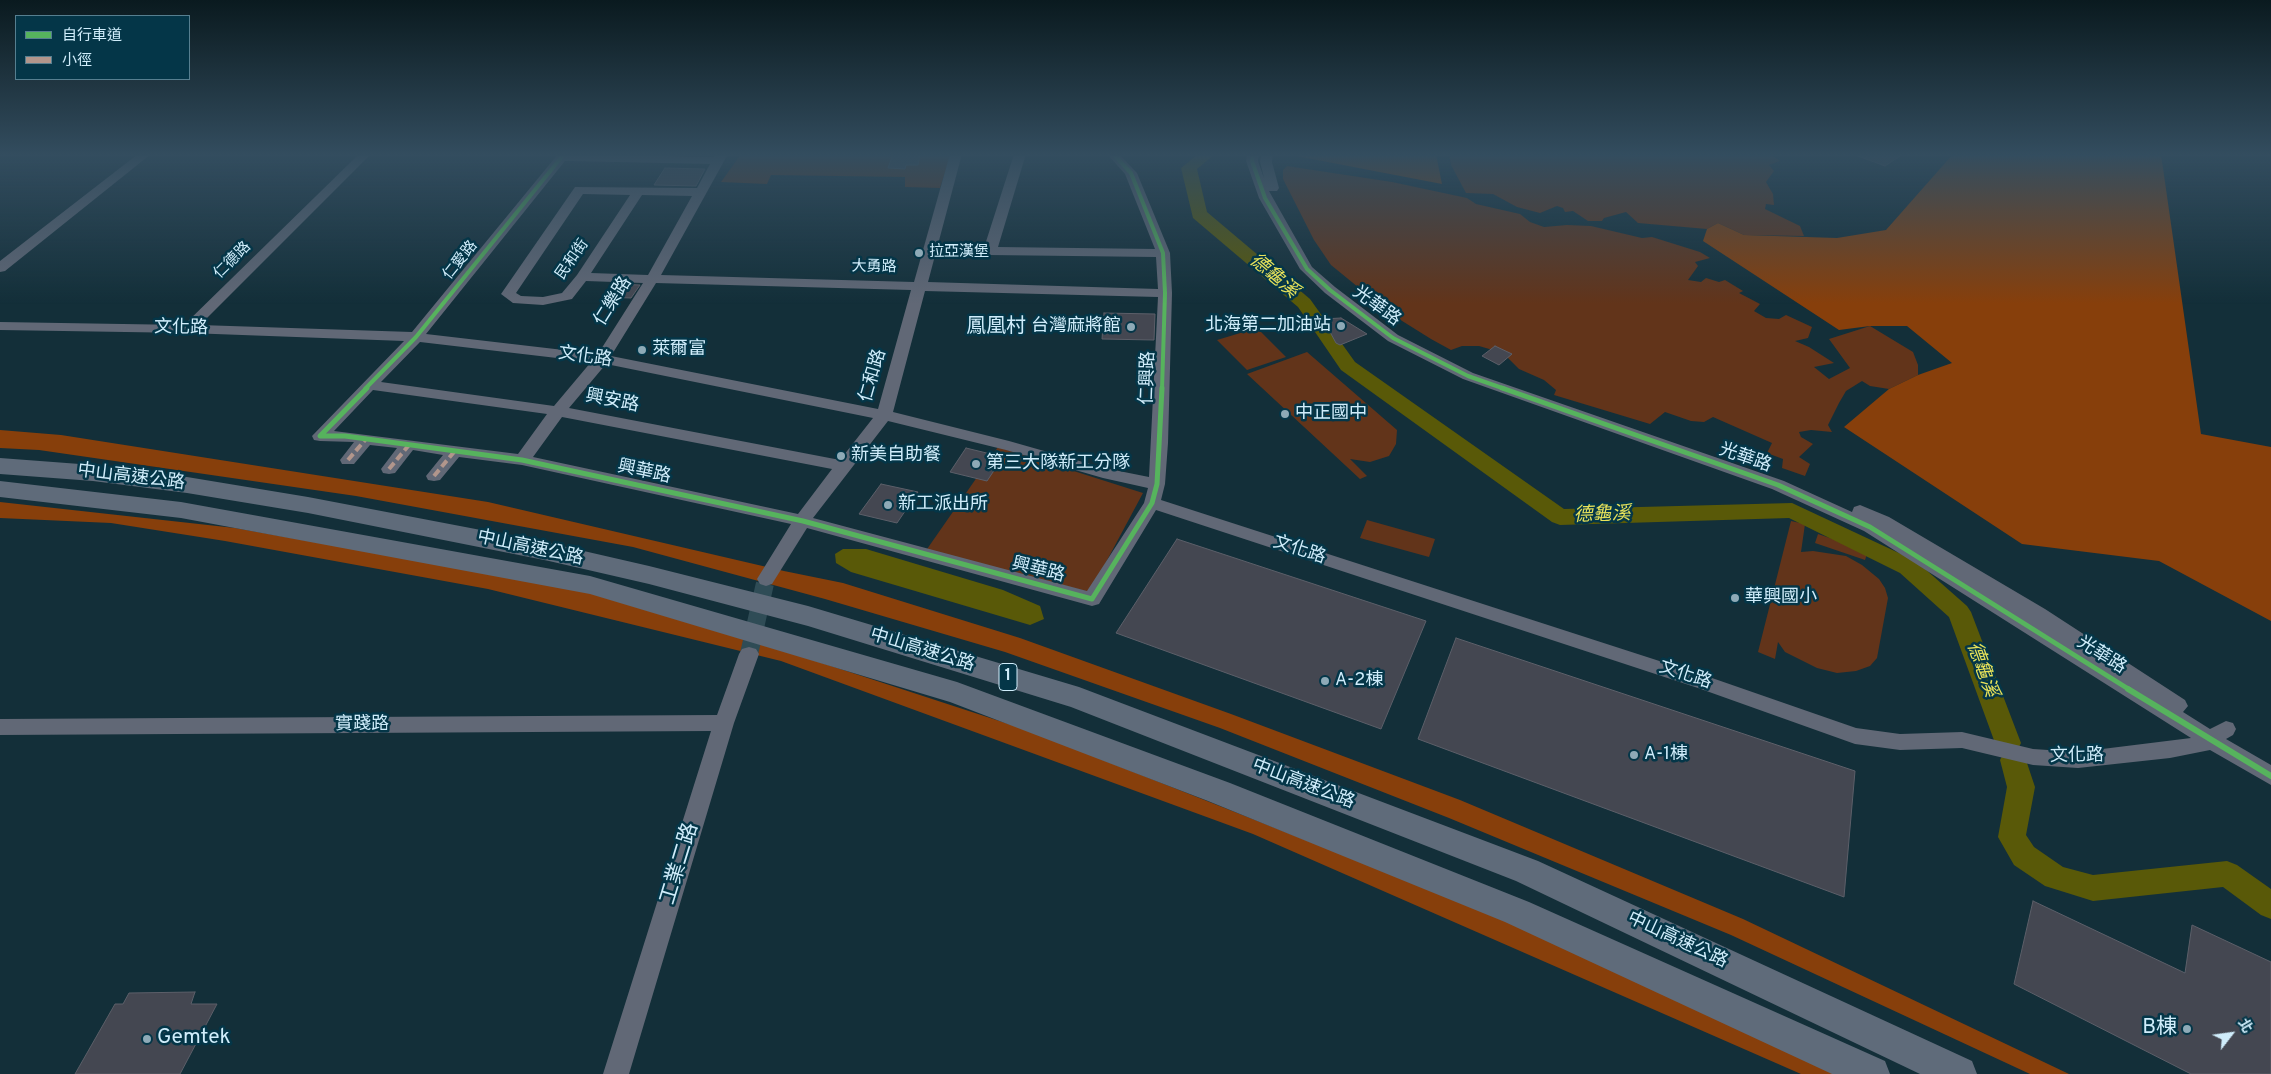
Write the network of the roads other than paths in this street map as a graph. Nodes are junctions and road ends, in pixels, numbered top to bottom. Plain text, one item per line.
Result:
1 (82, 204) edge
2 (314, 204) edge
3 (523, 204) edge
4 (569, 204) edge
5 (630, 204) edge
6 (692, 204) edge
7 (942, 204) edge
8 (1004, 204) edge
9 (1143, 204) edge
10 (1269, 204) edge
11 (1280, 204) edge
12 (1163, 253) junction
13 (0, 268) edge
14 (582, 277) junction
15 (652, 278) junction
16 (920, 286) junction
17 (1165, 293) junction
18 (1356, 306) junction
19 (0, 326) edge
20 (188, 329) junction
21 (416, 337) junction
22 (602, 359) junction
23 (371, 385) junction
24 (558, 411) junction
25 (884, 414) junction
26 (366, 439) junction
27 (409, 445) junction
28 (454, 452) junction
29 (348, 460) dead end
30 (522, 460) junction
31 (0, 466) edge
32 (843, 466) junction
33 (389, 469) dead end
34 (434, 476) dead end
35 (1156, 484) junction
36 (0, 489) edge
37 (1152, 503) junction
38 (803, 521) junction
39 (766, 579) tunnel mouth
40 (1092, 599) joint
41 (749, 654) tunnel mouth
42 (724, 723) junction
43 (0, 727) edge
44 (2218, 734) junction
45 (2271, 762) edge
46 (2271, 776) edge
47 (616, 1074) edge
48 (1872, 1074) edge
49 (1959, 1074) edge

1 - 13 street
2 - 20 street, 仁德路
3 - 21 street, 仁愛路
4 - 14 street, 民和街
5 - 14 street, 民和街
6 - 15 street, 仁樂路
7 - 16 street, 仁和路
8 - 12 street
9 - 12 street, 仁興路
10 - 18 street, 光華路
11 - 18 street, 光華路
12 - 17 street, 仁興路
14 - 15 street, 大勇路
15 - 16 street, 大勇路
15 - 22 street, 仁樂路
16 - 17 street, 大勇路
16 - 25 street, 仁和路
17 - 35 street, 仁興路
18 - 44 street, 光華路
19 - 20 street, 文化路
20 - 21 street, 文化路
21 - 22 street, 文化路
21 - 23 street, 興華路
22 - 24 street, 仁樂路
22 - 25 street, 文化路
23 - 24 street, 興安路
23 - 26 street, 興華路
24 - 30 street, 仁樂路
24 - 32 street, 興安路
25 - 32 street, 仁和路
25 - 35 street, 文化路
26 - 27 street, 興華路
26 - 29 street
27 - 28 street, 興華路
27 - 33 street
28 - 30 street, 興華路
28 - 34 street
30 - 38 street, 興華路
31 - 49 highway, 中山高速公路 / 1
32 - 38 street, 仁和路
35 - 37 street, 仁興路
36 - 48 highway, 中山高速公路 / 1
37 - 40 street, 仁興路
37 - 44 street, 文化路
38 - 39 street, 仁和路
38 - 40 street, 興華路
41 - 42 street, 工業二路
42 - 43 street, 實踐路
42 - 47 street, 工業二路
44 - 45 street, 光華路
44 - 46 street, 光華路

